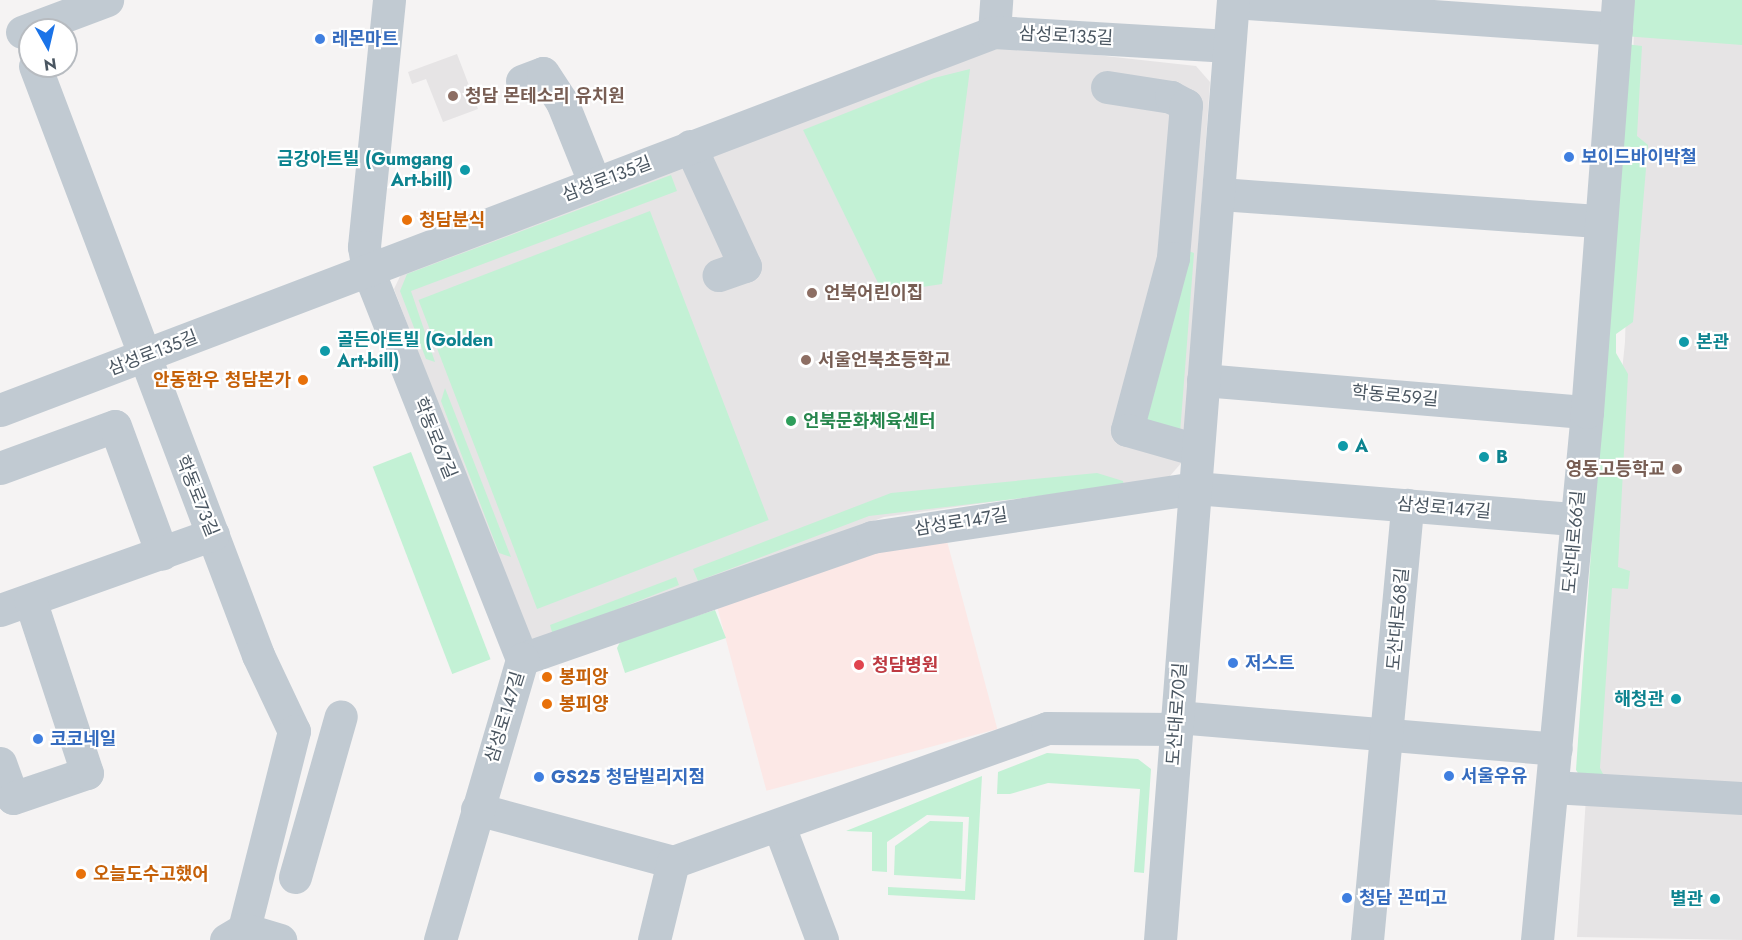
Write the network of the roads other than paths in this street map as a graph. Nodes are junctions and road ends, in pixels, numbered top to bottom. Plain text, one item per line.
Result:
1 (107, 0) edge
2 (388, 0) edge
3 (996, 0) edge
4 (1233, 1) edge
5 (1617, 15) edge
6 (994, 32) junction
7 (17, 34) edge
8 (1229, 46) junction
9 (39, 78) edge
10 (522, 81) dead end
11 (1107, 87) dead end
12 (690, 146) junction
13 (595, 184) junction
14 (1220, 194) junction
15 (1601, 221) junction
16 (730, 265) dead end
17 (368, 270) junction
18 (143, 357) junction
19 (1203, 380) junction
20 (0, 410) edge
21 (1587, 412) junction
22 (1197, 450) junction
23 (0, 468) edge
24 (1194, 488) junction
25 (1407, 505) junction
26 (1576, 519) junction
27 (213, 534) junction
28 (162, 554) junction
29 (12, 613) edge
30 (522, 659) junction
31 (1177, 723) junction
32 (294, 731) junction
33 (1389, 733) junction
34 (1556, 749) junction
35 (0, 763) edge
36 (1552, 787) junction
37 (1742, 798) edge
38 (477, 809) junction
39 (779, 826) junction
40 (673, 862) junction
41 (294, 877) dead end
42 (235, 935) edge
43 (280, 940) edge
44 (440, 940) edge
45 (654, 940) edge
46 (822, 940) edge
47 (1160, 940) edge
48 (1367, 940) edge
49 (1537, 940) edge

1 - 7 street
2 - 17 street, 학동로67길
3 - 6 street
4 - 5 street
4 - 8 street
5 - 15 street, 도산대로66길
6 - 8 street, 삼성로135길
6 - 12 street, 삼성로135길
8 - 14 street
9 - 18 street, 학동로73길
10 - 13 street
11 - 22 street
12 - 13 street, 삼성로135길
12 - 16 street
13 - 17 street, 삼성로135길
14 - 15 street
14 - 19 street
15 - 21 street, 도산대로66길
17 - 18 street, 삼성로135길
17 - 30 street, 학동로67길
18 - 20 street, 삼성로135길
18 - 27 street, 학동로73길
19 - 21 street, 학동로59길
19 - 22 street
21 - 26 street, 도산대로66길
22 - 24 street
23 - 28 street
24 - 25 street, 삼성로147길
24 - 30 street, 삼성로147길
24 - 31 street, 도산대로70길
25 - 26 street, 삼성로147길
25 - 33 street, 도산대로68길
26 - 34 street, 도산대로66길
27 - 28 street
27 - 32 street, 학동로73길
28 - 29 street
29 - 35 street
30 - 38 street, 삼성로147길
31 - 33 street
31 - 39 street
31 - 47 street, 도산대로70길
32 - 41 street
32 - 42 street
33 - 34 street
33 - 48 street, 도산대로68길
34 - 36 street, 도산대로66길
36 - 37 street
36 - 49 street, 도산대로66길
38 - 40 street
38 - 44 street, 삼성로147길
39 - 40 street
39 - 46 street
40 - 45 street
42 - 43 street

